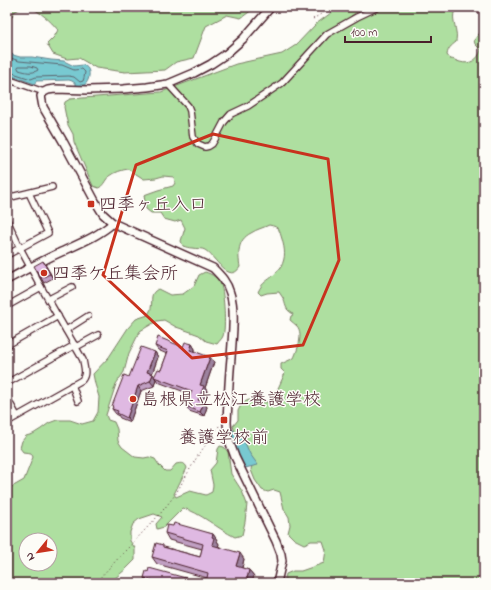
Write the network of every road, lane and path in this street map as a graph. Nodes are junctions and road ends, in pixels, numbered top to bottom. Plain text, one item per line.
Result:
1 (271, 7) edge
2 (332, 7) edge
3 (378, 7) edge
4 (313, 19) dead end
5 (7, 79) edge
6 (168, 84) junction
7 (44, 92) junction
8 (52, 187) dead end
9 (29, 193) junction
10 (7, 198) edge
11 (7, 220) edge
12 (113, 223) junction
13 (20, 248) junction
14 (7, 255) edge
15 (31, 267) junction
16 (7, 280) edge
17 (42, 287) junction
18 (72, 287) dead end
19 (49, 300) junction
20 (7, 306) edge
21 (58, 316) junction
22 (88, 316) dead end
23 (66, 330) junction
24 (98, 335) dead end
25 (7, 345) edge
26 (75, 346) junction
27 (7, 383) edge
28 (72, 385) junction
29 (7, 398) edge
30 (78, 401) dead end
31 (17, 416) junction
32 (7, 422) edge
33 (227, 425) junction
34 (95, 583) edge
35 (277, 583) edge

1 - 6 street
2 - 4 path
3 - 6 street
5 - 7 street
6 - 7 street
7 - 12 street
8 - 9 street
9 - 10 street
9 - 13 street
11 - 13 street
12 - 15 street
12 - 33 street
13 - 14 street
13 - 15 street
15 - 16 street
15 - 17 street
17 - 19 street
17 - 20 street
18 - 19 street
19 - 21 street
21 - 23 street
21 - 25 street
22 - 23 street
23 - 26 street
24 - 26 street
26 - 27 street
26 - 28 street
28 - 30 street
28 - 31 street
29 - 31 street
31 - 32 street
33 - 34 path
33 - 35 street

